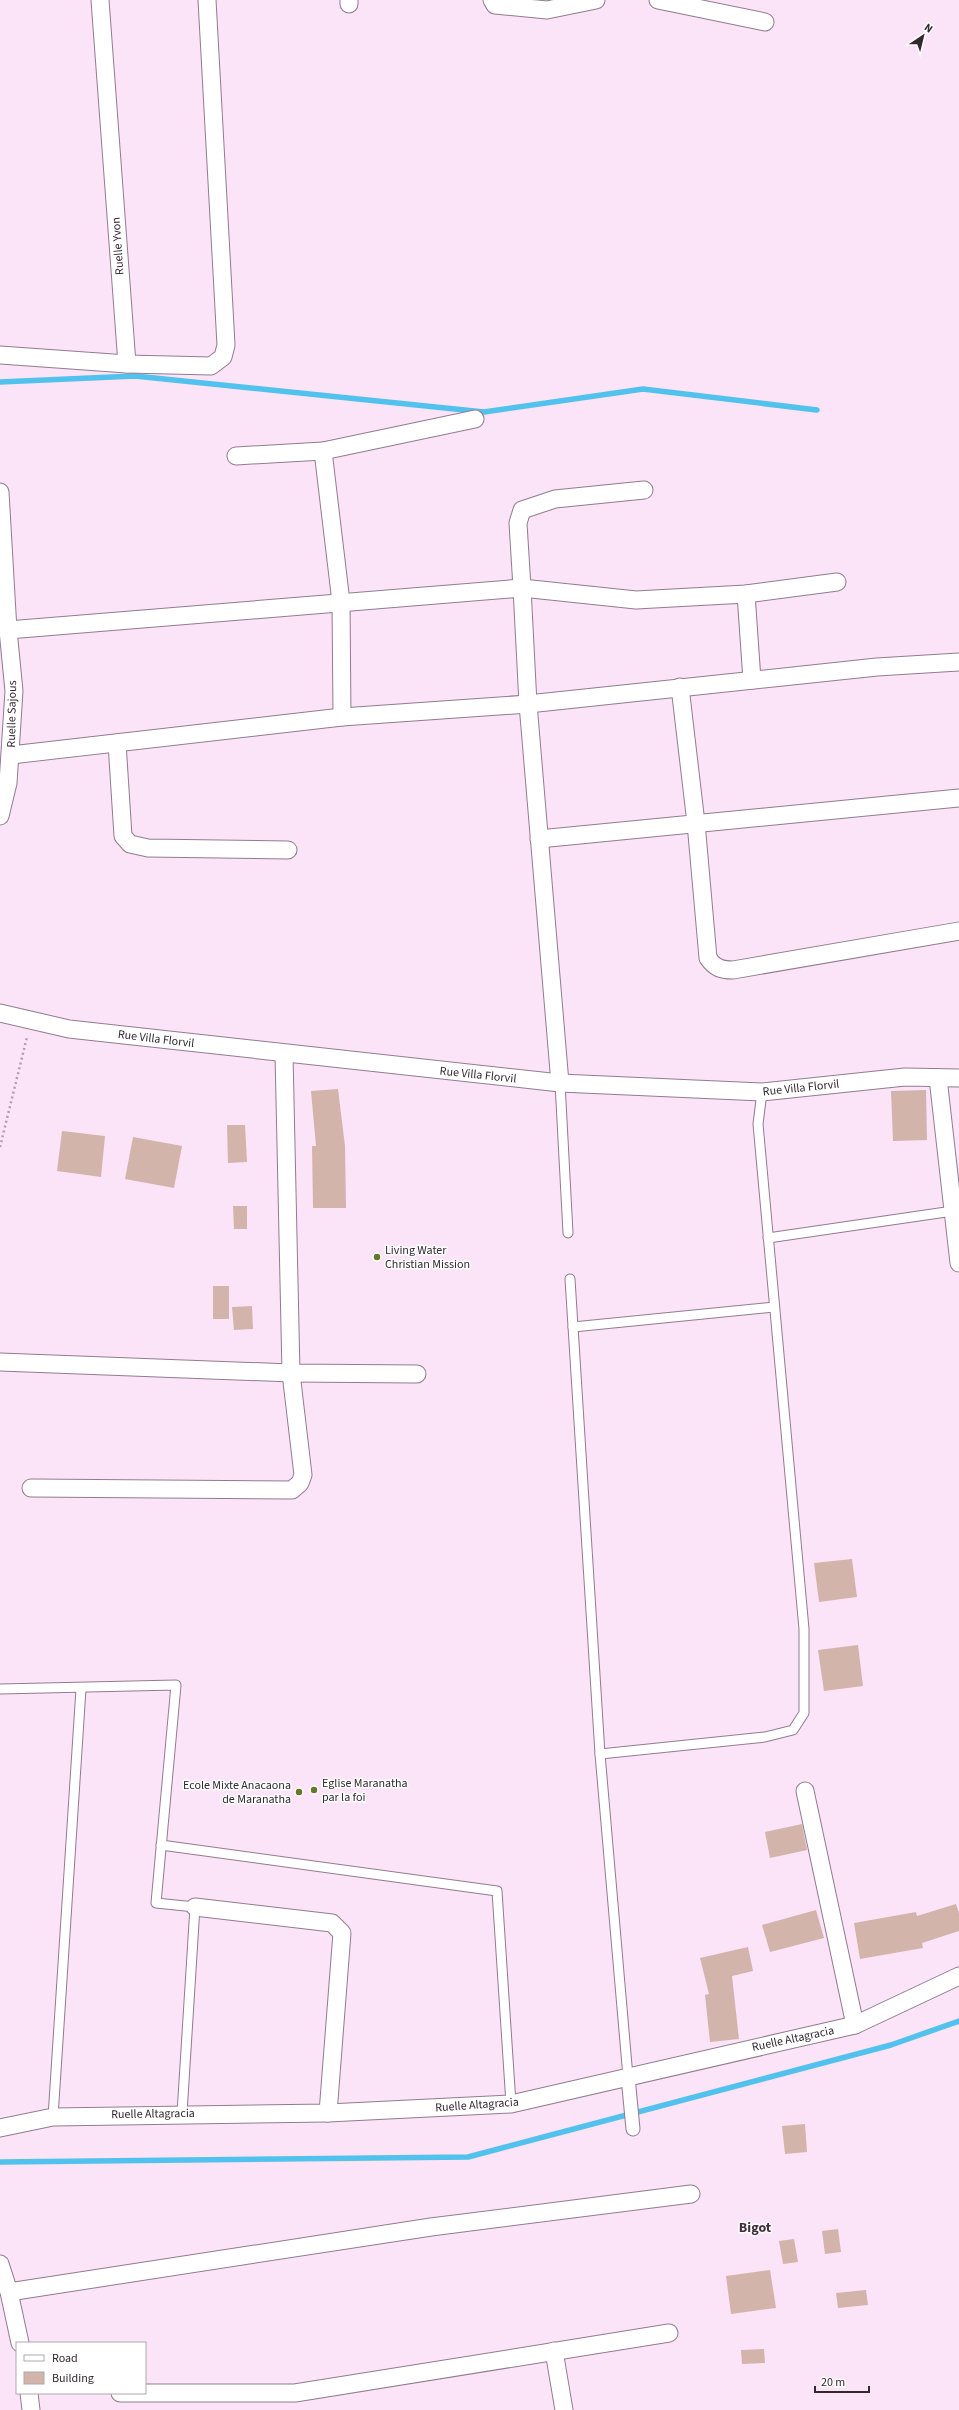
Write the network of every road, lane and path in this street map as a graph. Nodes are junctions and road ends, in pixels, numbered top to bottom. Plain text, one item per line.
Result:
1 (100, 0) edge
2 (207, 0) edge
3 (492, 0) edge
4 (596, 0) edge
5 (658, 0) edge
6 (765, 22) dead end
7 (0, 354) edge
8 (127, 364) junction
9 (476, 419) dead end
10 (322, 450) junction
11 (236, 456) dead end
12 (644, 490) dead end
13 (0, 492) edge
14 (2, 519) edge
15 (837, 582) dead end
16 (522, 588) junction
17 (746, 594) junction
18 (340, 602) junction
19 (8, 630) junction
20 (959, 662) edge
21 (752, 680) junction
22 (680, 688) junction
23 (7, 692) edge
24 (528, 704) junction
25 (342, 717) junction
26 (117, 742) junction
27 (11, 754) junction
28 (4, 784) edge
29 (959, 798) edge
30 (0, 816) edge
31 (696, 823) junction
32 (539, 839) junction
33 (288, 850) dead end
34 (959, 931) edge
35 (0, 1013) edge
36 (31, 1021) junction
37 (284, 1054) junction
38 (938, 1078) junction
39 (959, 1078) edge
40 (560, 1083) junction
41 (762, 1092) junction
42 (0, 1147) edge
43 (956, 1210) edge
44 (568, 1233) dead end
45 (768, 1238) junction
46 (959, 1263) edge
47 (570, 1279) dead end
48 (774, 1307) junction
49 (573, 1327) junction
50 (0, 1362) edge
51 (291, 1373) junction
52 (417, 1374) dead end
53 (31, 1488) dead end
54 (81, 1689) junction
55 (0, 1690) edge
56 (600, 1754) junction
57 (805, 1791) dead end
58 (161, 1845) junction
59 (195, 1907) junction
60 (959, 1976) edge
61 (855, 2025) junction
62 (628, 2077) junction
63 (511, 2104) junction
64 (182, 2113) junction
65 (328, 2113) junction
66 (53, 2117) junction
67 (0, 2128) edge
68 (633, 2129) dead end
69 (691, 2194) dead end
70 (0, 2264) edge
71 (9, 2292) junction
72 (669, 2333) dead end
73 (20, 2342) edge
74 (554, 2351) junction
75 (146, 2393) edge
76 (29, 2394) edge
77 (31, 2410) edge
78 (564, 2410) edge

1 - 8 street, Ruelle Yvon
2 - 8 street
3 - 4 street
5 - 6 street
7 - 8 street
9 - 10 street
10 - 11 street
10 - 18 street
12 - 16 street
13 - 14 street, Ruelle Sajous
14 - 19 street, Ruelle Sajous
15 - 17 street
16 - 17 street
16 - 18 street
16 - 24 street
17 - 21 street
18 - 19 street
18 - 25 street
19 - 23 street, Ruelle Sajous
20 - 21 street
21 - 22 street
22 - 24 street
22 - 31 street
23 - 27 street, Ruelle Sajous
24 - 25 street
24 - 32 street
25 - 26 street
26 - 27 street
26 - 33 street
27 - 28 street, Ruelle Sajous
28 - 30 street, Ruelle Sajous
29 - 31 street
31 - 32 street
31 - 34 street
32 - 40 street
35 - 36 street, Rue Villa Florvil
36 - 37 street, Rue Villa Florvil
36 - 42 path
37 - 40 street, Rue Villa Florvil
37 - 51 street
38 - 39 street, Rue Villa Florvil
38 - 41 street, Rue Villa Florvil
38 - 43 street
40 - 41 street, Rue Villa Florvil
40 - 44 lane
41 - 45 lane
43 - 45 lane
43 - 46 street
45 - 48 lane
47 - 49 lane
48 - 49 lane
48 - 56 lane
49 - 56 lane
50 - 51 street
51 - 52 street
51 - 53 street
54 - 55 lane
54 - 58 lane
54 - 66 lane
56 - 62 lane
57 - 61 street
58 - 59 lane
58 - 63 lane
59 - 64 lane
59 - 65 street
60 - 61 street, Ruelle Altagracia
61 - 62 street, Ruelle Altagracia
62 - 63 street, Ruelle Altagracia
62 - 68 street
63 - 65 street, Ruelle Altagracia
64 - 65 street, Ruelle Altagracia
64 - 66 street, Ruelle Altagracia
66 - 67 street, Ruelle Altagracia
69 - 71 street
70 - 71 street
71 - 73 street
72 - 74 street
74 - 75 street
74 - 78 street
76 - 77 street

